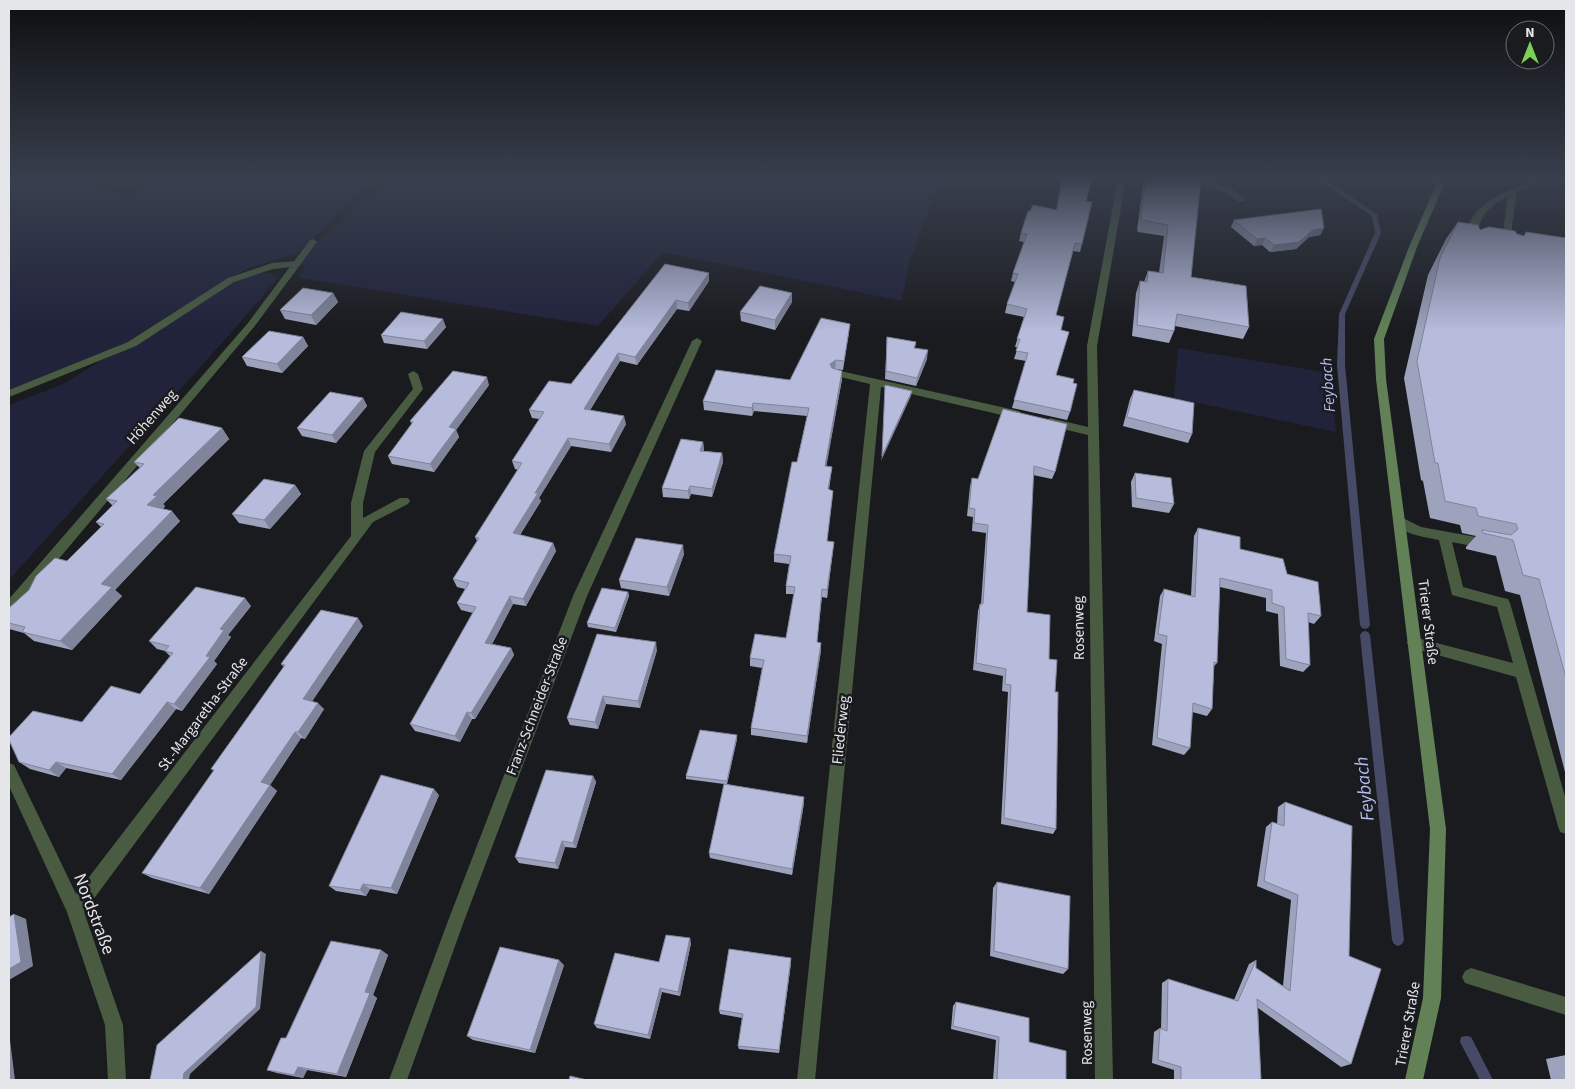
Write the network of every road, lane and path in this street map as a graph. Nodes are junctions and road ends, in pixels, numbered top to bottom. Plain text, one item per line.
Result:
1 (1113, 230) edge
2 (1421, 230) edge
3 (1474, 230) edge
4 (1508, 230) edge
5 (313, 242) dead end
6 (1472, 243) edge
7 (1509, 249) edge
8 (296, 264) junction
9 (697, 341) dead end
10 (836, 373) edge
11 (413, 374) dead end
12 (876, 381) junction
13 (9, 394) edge
14 (1092, 432) junction
15 (404, 501) dead end
16 (1399, 521) junction
17 (1444, 535) junction
18 (357, 538) junction
19 (1493, 545) edge
20 (9, 608) edge
21 (1414, 643) junction
22 (1522, 672) junction
23 (9, 770) edge
24 (1566, 826) edge
25 (74, 910) junction
26 (1471, 977) dead end
27 (1566, 1006) edge
28 (118, 1080) edge
29 (398, 1080) edge
30 (806, 1080) edge
31 (1104, 1080) edge
32 (1414, 1080) edge

1 - 14 street, Rosenweg
2 - 16 main road, Trierer Straße
3 - 6 street
4 - 7 street
5 - 8 street, Höhenweg
8 - 13 street
8 - 20 street, Höhenweg
9 - 29 street, Franz-Schneider-Straße
10 - 12 street
11 - 18 street
12 - 14 street
12 - 30 street, Fliederweg
14 - 31 street, Rosenweg
15 - 18 street, St.-Margaretha-Straße
16 - 17 street
16 - 21 main road, Trierer Straße
17 - 19 street
17 - 22 street
18 - 25 street, St.-Margaretha-Straße
21 - 22 street
21 - 32 main road, Trierer Straße
22 - 24 street
23 - 25 street, Nordstraße
25 - 28 street, Nordstraße
26 - 27 street

